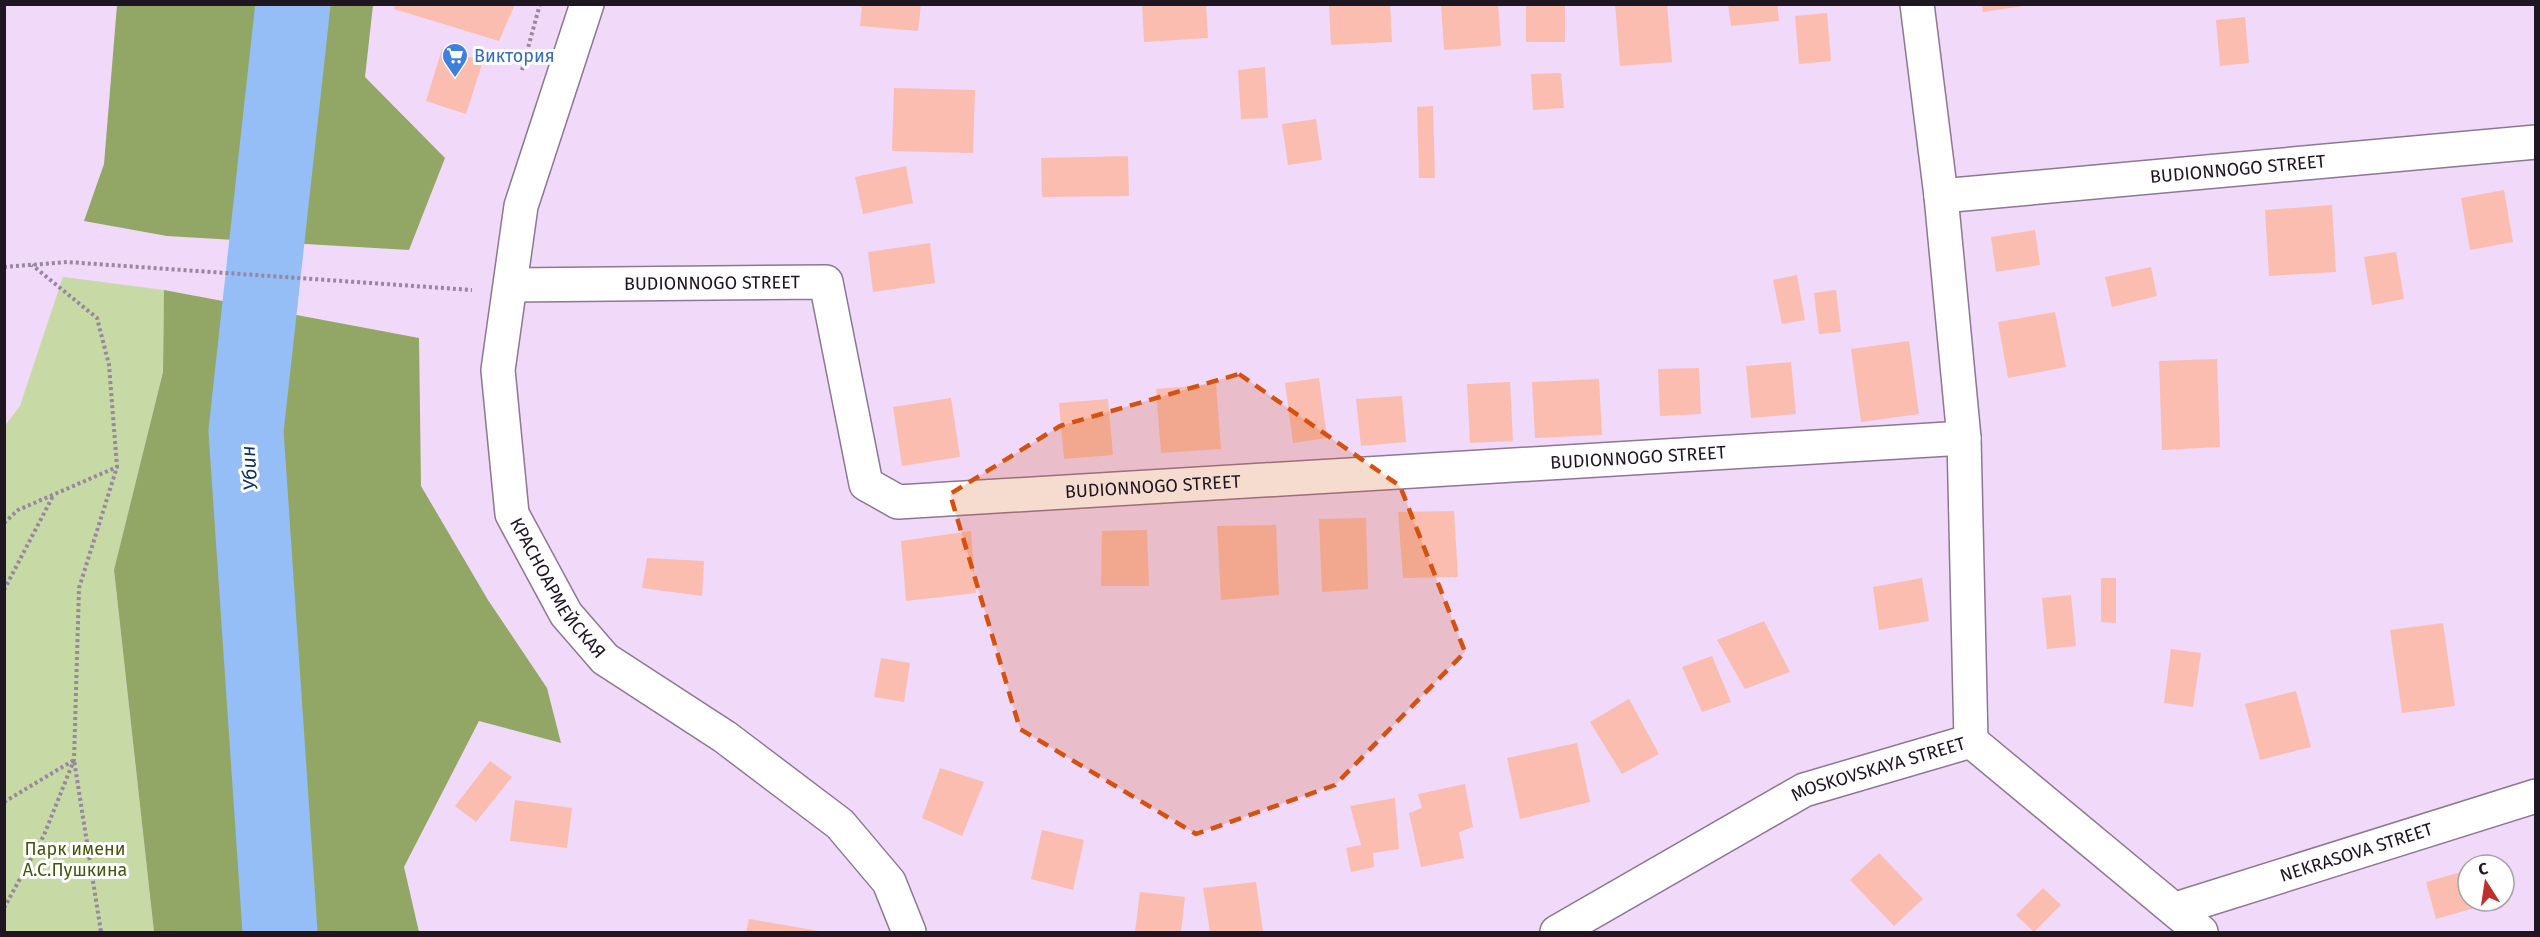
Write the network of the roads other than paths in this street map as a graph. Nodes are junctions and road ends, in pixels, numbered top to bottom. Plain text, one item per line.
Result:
1 (587, 4) edge
2 (1917, 4) edge
3 (2535, 142) edge
4 (1941, 196) junction
5 (511, 285) junction
6 (1964, 438) junction
7 (1971, 741) junction
8 (2535, 796) edge
9 (2176, 909) junction
10 (909, 933) edge
11 (1557, 933) edge
12 (2201, 933) edge

1 - 5 street, КРАСНОАРМЕЙСКАЯ
2 - 4 street
3 - 4 street, BUDIONNOGO STREET
4 - 6 street
5 - 6 street, BUDIONNOGO STREET
5 - 10 street, КРАСНОАРМЕЙСКАЯ
6 - 7 street
7 - 9 street, MOSKOVSKAYA STREET
7 - 11 street, MOSKOVSKAYA STREET
8 - 9 street, NEKRASOVA STREET
9 - 12 street, MOSKOVSKAYA STREET

